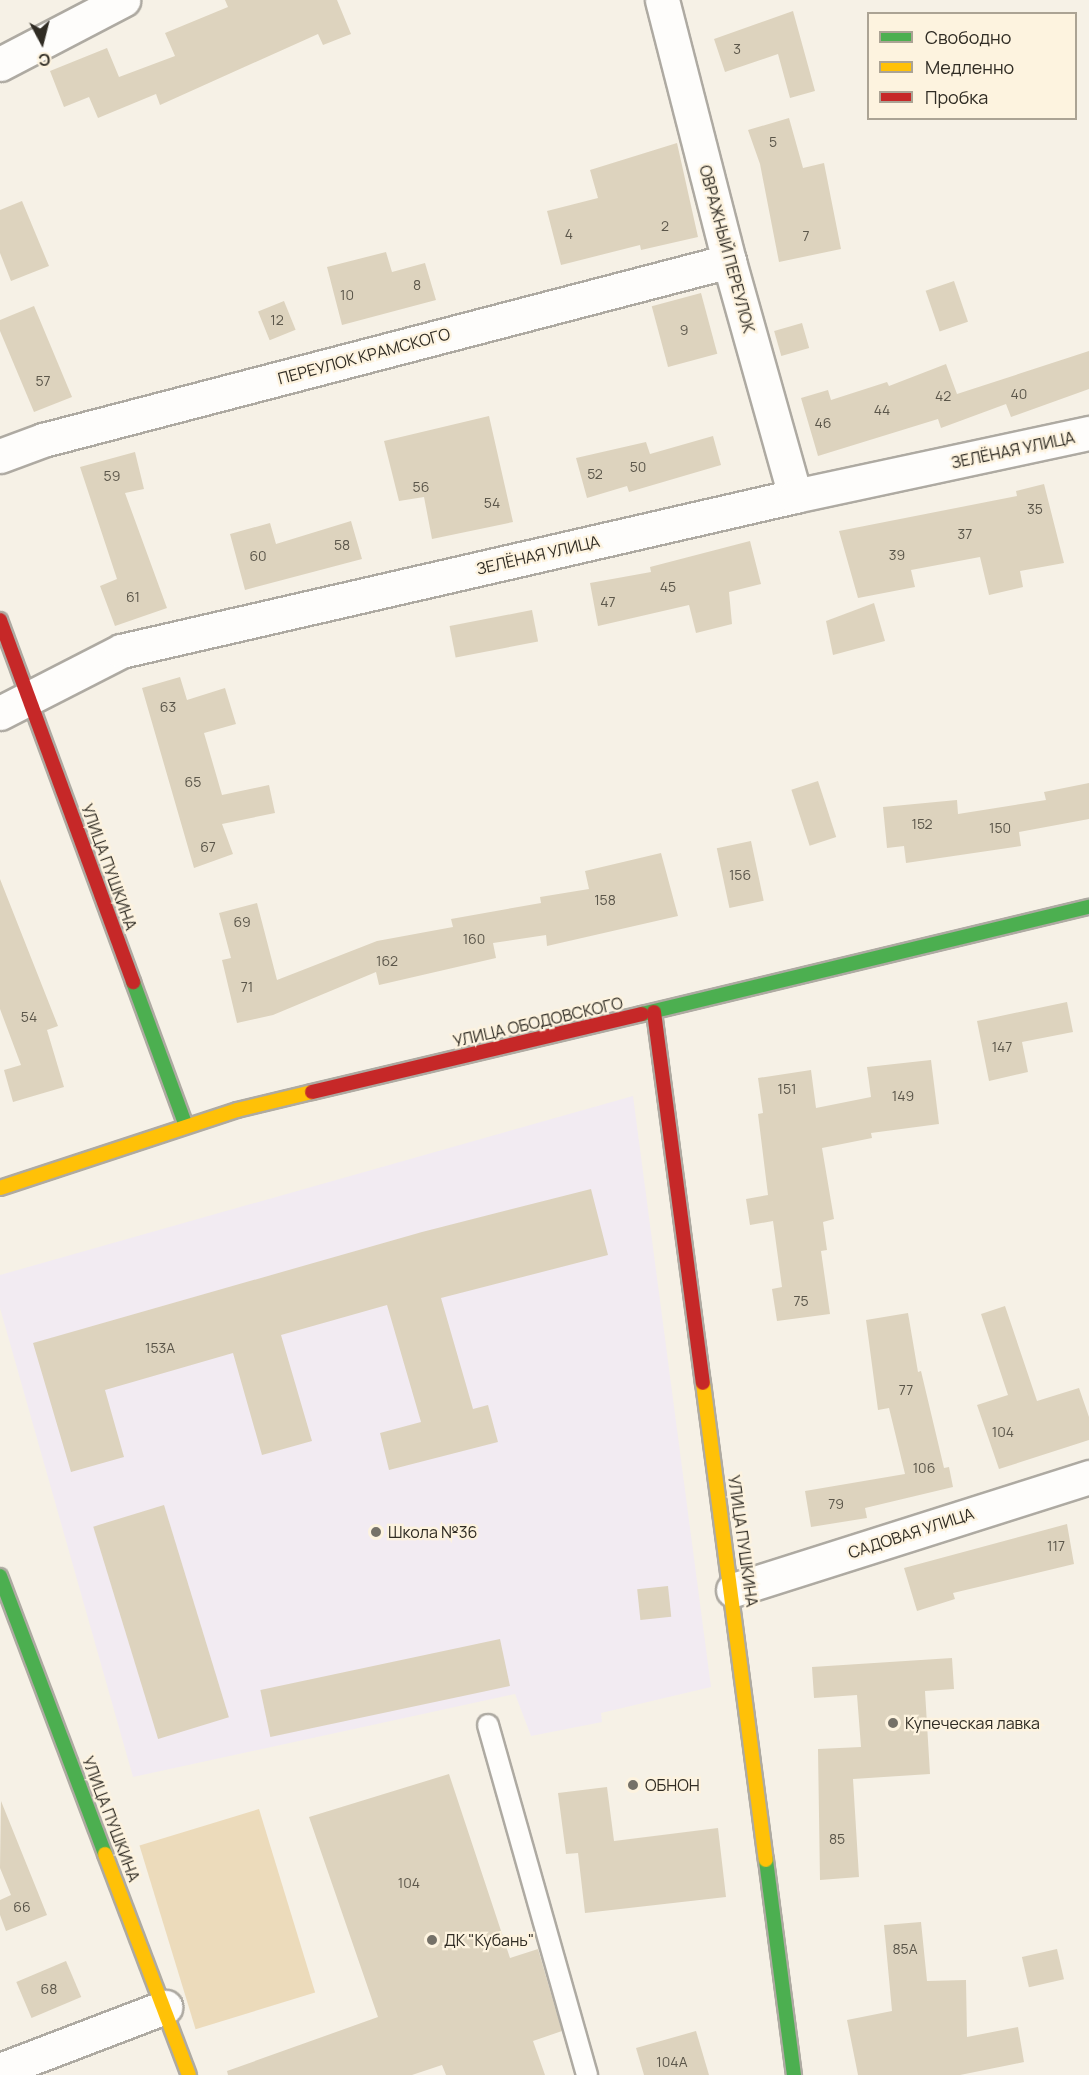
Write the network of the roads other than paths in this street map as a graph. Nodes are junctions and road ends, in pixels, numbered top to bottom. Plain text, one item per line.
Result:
1 (123, 0) edge
2 (662, 0) edge
3 (0, 64) edge
4 (729, 261) junction
5 (1089, 434) edge
6 (0, 456) edge
7 (795, 496) junction
8 (0, 620) edge
9 (31, 700) junction
10 (0, 713) edge
11 (1089, 907) edge
12 (654, 1012) junction
13 (186, 1126) junction
14 (0, 1188) edge
15 (1089, 1477) edge
16 (0, 1576) edge
17 (733, 1590) junction
18 (488, 1725) dead end
19 (165, 2007) junction
20 (0, 2070) edge
21 (189, 2075) edge
22 (587, 2075) edge
23 (794, 2075) edge

1 - 3 street
2 - 4 street, ОВРАЖНЫЙ ПЕРЕУЛОК
4 - 6 street, ПЕРЕУЛОК КРАМСКОГО
4 - 7 street, ОВРАЖНЫЙ ПЕРЕУЛОК
5 - 7 street, ЗЕЛЁНАЯ УЛИЦА
7 - 9 street, ЗЕЛЁНАЯ УЛИЦА
8 - 9 street, УЛИЦА ПУШКИНА
9 - 10 street, ЗЕЛЁНАЯ УЛИЦА
9 - 13 street, УЛИЦА ПУШКИНА
11 - 12 street, УЛИЦА ОБОДОВСКОГО
12 - 13 street, УЛИЦА ОБОДОВСКОГО
12 - 17 street, УЛИЦА ПУШКИНА
13 - 14 street, УЛИЦА ОБОДОВСКОГО
15 - 17 street, САДОВАЯ УЛИЦА
16 - 19 street, УЛИЦА ПУШКИНА
17 - 23 street, УЛИЦА ПУШКИНА
18 - 22 lane
19 - 20 street
19 - 21 street, УЛИЦА ПУШКИНА

